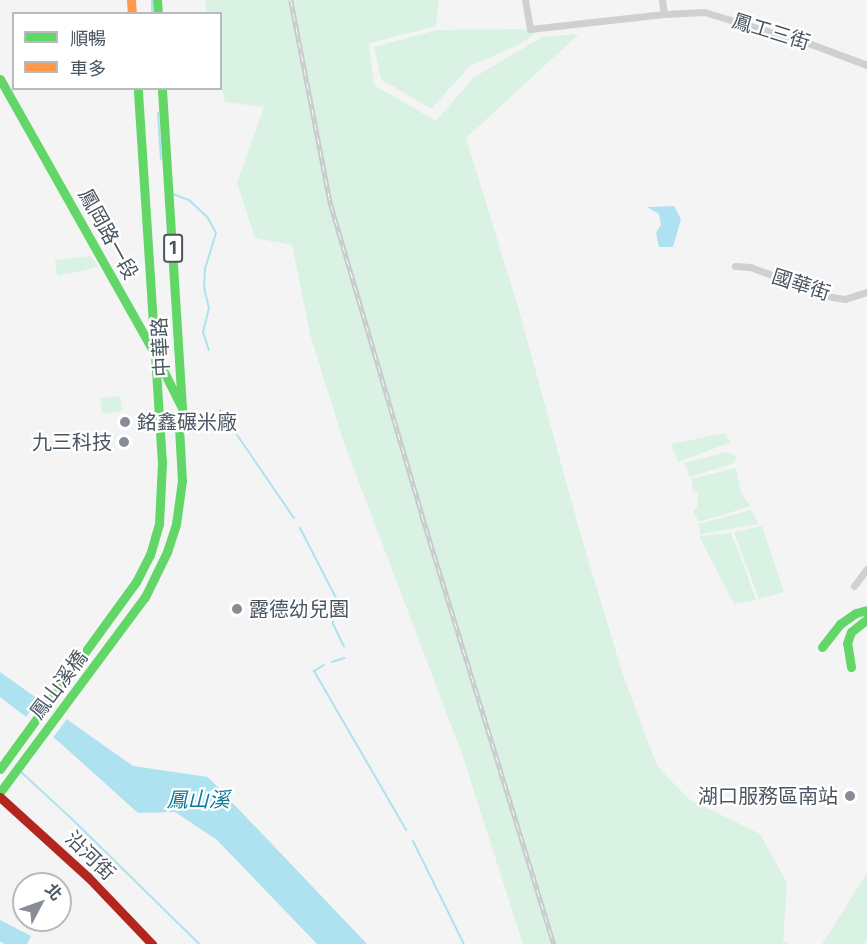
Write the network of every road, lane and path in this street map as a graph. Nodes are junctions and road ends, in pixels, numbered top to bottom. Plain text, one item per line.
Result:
1 (525, 0) edge
2 (662, 0) edge
3 (664, 14) junction
4 (867, 65) edge
5 (0, 79) edge
6 (138, 90) edge
7 (162, 90) edge
8 (735, 266) dead end
9 (867, 292) edge
10 (154, 352) junction
11 (182, 408) junction
12 (867, 569) edge
13 (136, 582) joint
14 (854, 586) dead end
15 (145, 597) joint
16 (867, 610) edge
17 (867, 619) edge
18 (822, 646) dead end
19 (851, 667) dead end
20 (0, 770) edge
21 (0, 792) edge
22 (0, 797) edge
23 (152, 944) edge

1 - 3 street, 鳳工三街
2 - 3 street
3 - 4 street, 鳳工三街
5 - 10 main road, 鳳岡路一段
6 - 10 main road, 中華路 / 1
7 - 11 main road, 中華路 / 1
8 - 9 street, 國華街
10 - 11 main road, 鳳岡路一段
10 - 13 main road, 中華路 / 1
11 - 15 main road, 中華路 / 1
12 - 14 street
13 - 20 main road, 鳳山溪橋 / 1
15 - 21 main road, 鳳山溪橋 / 1
16 - 18 main road
17 - 19 main road
22 - 23 main road, 沿河街

